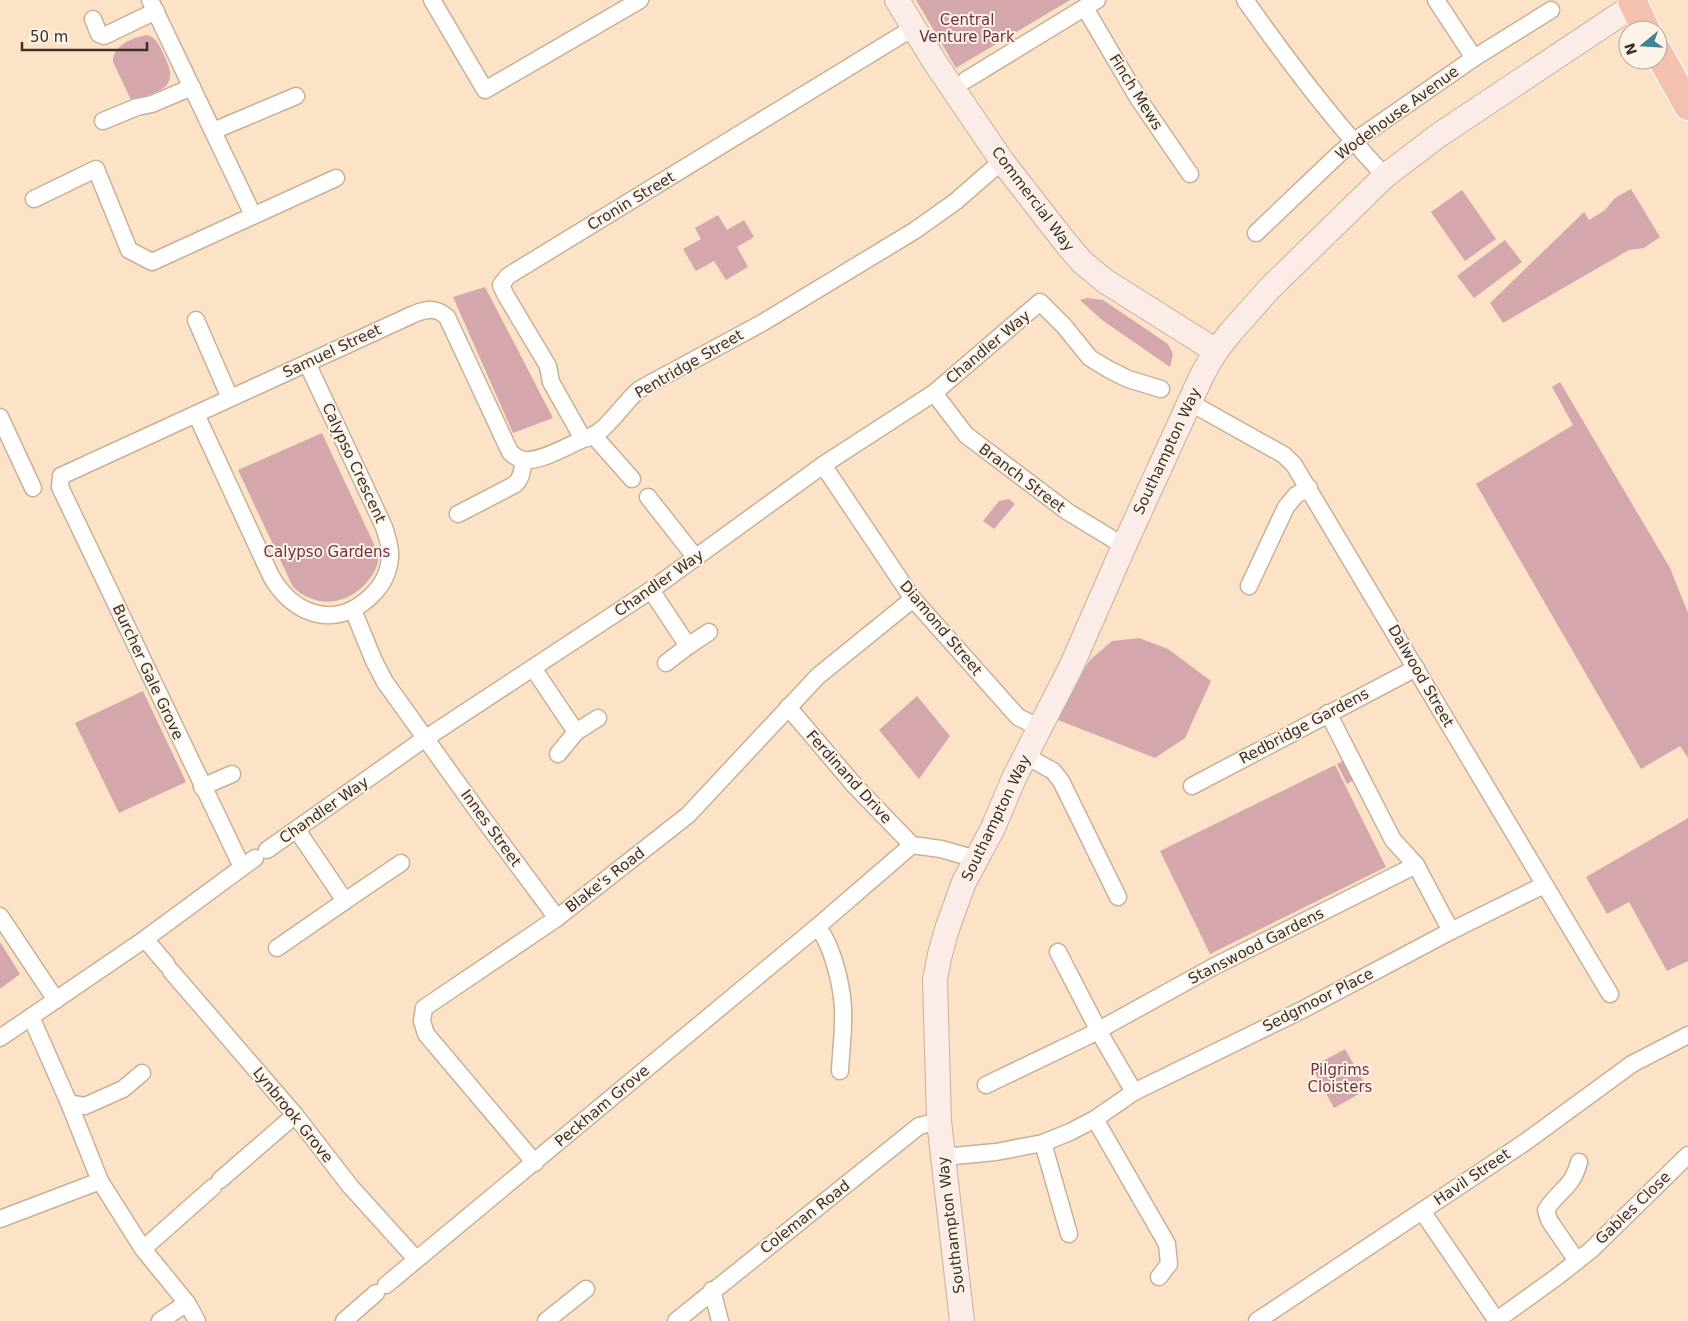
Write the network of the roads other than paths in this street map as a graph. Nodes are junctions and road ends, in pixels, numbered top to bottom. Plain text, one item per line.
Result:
1 (432, 0) edge
2 (640, 0) edge
3 (897, 0) edge
4 (1245, 0) edge
5 (1436, 0) edge
6 (1633, 3) edge
7 (1091, 4) edge
8 (153, 6) edge
9 (1551, 10) dead end
10 (93, 19) dead end
11 (1641, 20) edge
12 (913, 28) junction
13 (1474, 58) junction
14 (1668, 70) edge
15 (966, 80) dead end
16 (192, 87) junction
17 (296, 96) dead end
18 (1688, 106) edge
19 (103, 121) dead end
20 (213, 131) junction
21 (1353, 142) junction
22 (1002, 161) junction
23 (1190, 174) dead end
24 (1385, 176) junction
25 (336, 178) dead end
26 (34, 199) dead end
27 (253, 215) junction
28 (1256, 233) dead end
29 (196, 320) dead end
30 (1216, 351) junction
31 (308, 363) junction
32 (1161, 389) dead end
33 (934, 393) junction
34 (230, 398) junction
35 (1189, 402) junction
36 (196, 414) junction
37 (0, 418) edge
38 (588, 437) junction
39 (524, 460) junction
40 (823, 465) junction
41 (60, 476) joint
42 (632, 480) dead end
43 (32, 488) dead end
44 (1309, 488) junction
45 (648, 497) dead end
46 (458, 514) dead end
47 (1124, 546) junction
48 (696, 558) junction
49 (1249, 586) dead end
50 (650, 590) junction
51 (913, 599) junction
52 (353, 610) junction
53 (709, 632) dead end
54 (688, 646) junction
55 (666, 663) dead end
56 (533, 668) junction
57 (1416, 668) junction
58 (788, 707) junction
59 (1328, 713) junction
60 (598, 718) dead end
61 (1040, 728) junction
62 (576, 732) junction
63 (426, 738) junction
64 (558, 754) dead end
65 (1026, 756) junction
66 (232, 774) dead end
67 (1192, 786) dead end
68 (202, 787) junction
69 (297, 830) junction
70 (912, 844) junction
71 (254, 859) junction
72 (976, 859) junction
73 (401, 863) dead end
74 (1416, 866) junction
75 (1544, 885) junction
76 (1118, 897) dead end
77 (345, 901) junction
78 (0, 916) edge
79 (557, 918) junction
80 (817, 926) junction
81 (1451, 931) junction
82 (145, 939) junction
83 (277, 948) dead end
84 (1058, 952) dead end
85 (1610, 994) dead end
86 (56, 1000) junction
87 (31, 1017) junction
88 (1098, 1030) junction
89 (1688, 1035) edge
90 (0, 1038) edge
91 (840, 1071) dead end
92 (142, 1073) dead end
93 (986, 1085) dead end
94 (1134, 1092) junction
95 (69, 1103) junction
96 (295, 1115) junction
97 (1095, 1118) junction
98 (939, 1121) junction
99 (1043, 1143) junction
100 (1688, 1155) edge
101 (943, 1157) junction
102 (1579, 1162) dead end
103 (535, 1163) junction
104 (100, 1181) junction
105 (1422, 1211) junction
106 (0, 1219) edge
107 (1069, 1234) dead end
108 (143, 1249) junction
109 (416, 1259) junction
110 (1577, 1261) junction
111 (1159, 1277) dead end
112 (586, 1289) dead end
113 (712, 1290) junction
114 (187, 1303) junction
115 (354, 1318) edge
116 (1267, 1318) edge
117 (160, 1321) edge
118 (197, 1321) edge
119 (546, 1321) edge
120 (676, 1321) edge
121 (720, 1321) edge
122 (962, 1321) edge
123 (1497, 1321) edge

1 - 2 street
3 - 12 main road, Commercial Way
4 - 21 street
5 - 13 street
6 - 11 highway
6 - 24 main road, Southampton Way
7 - 15 street
7 - 23 street, Finch Mews
8 - 10 street
8 - 16 street
9 - 13 street, Wodehouse Avenue
12 - 22 main road, Commercial Way
12 - 38 street, Cronin Street
13 - 21 street, Wodehouse Avenue
14 - 18 highway
16 - 19 street
16 - 20 street
17 - 20 street
20 - 27 street
21 - 24 street
21 - 28 street, Wodehouse Avenue
22 - 30 main road, Commercial Way
22 - 38 street, Pentridge Street
24 - 30 main road, Southampton Way
25 - 27 street
26 - 27 street
29 - 34 street
30 - 35 main road, Southampton Way
31 - 34 street, Samuel Street
31 - 39 street, Samuel Street
31 - 52 street, Calypso Crescent
32 - 33 street, Chandler Way
33 - 40 street, Chandler Way
33 - 47 street, Branch Street
34 - 36 street, Samuel Street
35 - 44 street, Dalwood Street
35 - 47 main road, Southampton Way
36 - 41 street, Samuel Street
36 - 52 street, Calypso Crescent
37 - 43 street
38 - 39 street, Pentridge Street
38 - 42 street
39 - 46 street
40 - 48 street, Chandler Way
40 - 51 street, Diamond Street
41 - 68 street, Burcher Gale Grove
44 - 49 street
44 - 57 street, Dalwood Street
45 - 48 street
47 - 61 main road, Southampton Way
48 - 50 street, Chandler Way
50 - 54 street
50 - 56 street, Chandler Way
51 - 58 street, Blake's Road
51 - 61 street, Diamond Street
52 - 63 street
53 - 54 street
54 - 55 street
56 - 62 street
56 - 63 street, Chandler Way
57 - 59 street, Redbridge Gardens
57 - 75 street, Dalwood Street
58 - 70 street, Ferdinand Drive
58 - 79 street, Blake's Road
59 - 67 street, Redbridge Gardens
59 - 74 street
60 - 62 street
61 - 65 main road, Southampton Way
62 - 64 street
63 - 69 street, Chandler Way
63 - 79 street, Innes Street
65 - 72 main road, Southampton Way
65 - 76 street
66 - 68 street
68 - 71 street, Burcher Gale Grove
69 - 71 street, Chandler Way
69 - 77 street
70 - 72 street
70 - 80 street, Peckham Grove
71 - 82 street, Chandler Way
72 - 98 main road, Southampton Way
73 - 77 street
74 - 81 street
74 - 88 street, Stanswood Gardens
75 - 81 street, Sedgmoor Place
75 - 85 street, Dalwood Street
77 - 83 street
78 - 86 street
79 - 103 street, Blake's Road
80 - 91 street
80 - 103 street, Peckham Grove
81 - 94 street, Sedgmoor Place
82 - 86 street, Chandler Way
82 - 96 street, Lynbrook Grove
84 - 88 street
86 - 87 street, Chandler Way
87 - 90 street, Chandler Way
87 - 95 street
88 - 93 street, Stanswood Gardens
88 - 94 street
89 - 105 street, Havil Street
92 - 95 street
94 - 97 street, Sedgmoor Place
95 - 104 street
96 - 108 street
96 - 109 street, Lynbrook Grove
97 - 99 street, Sedgmoor Place
97 - 111 street
98 - 101 main road, Southampton Way
98 - 113 street, Coleman Road
99 - 101 street, Sedgmoor Place
99 - 107 street
100 - 110 street, Gables Close
101 - 122 main road, Southampton Way
102 - 110 street
103 - 109 street, Peckham Grove
104 - 106 street
104 - 108 street
105 - 116 street, Havil Street
105 - 123 street
108 - 114 street
109 - 115 street, Peckham Grove
110 - 123 street, Gables Close
112 - 119 street
113 - 120 street, Coleman Road
113 - 121 street
114 - 117 street
114 - 118 street

